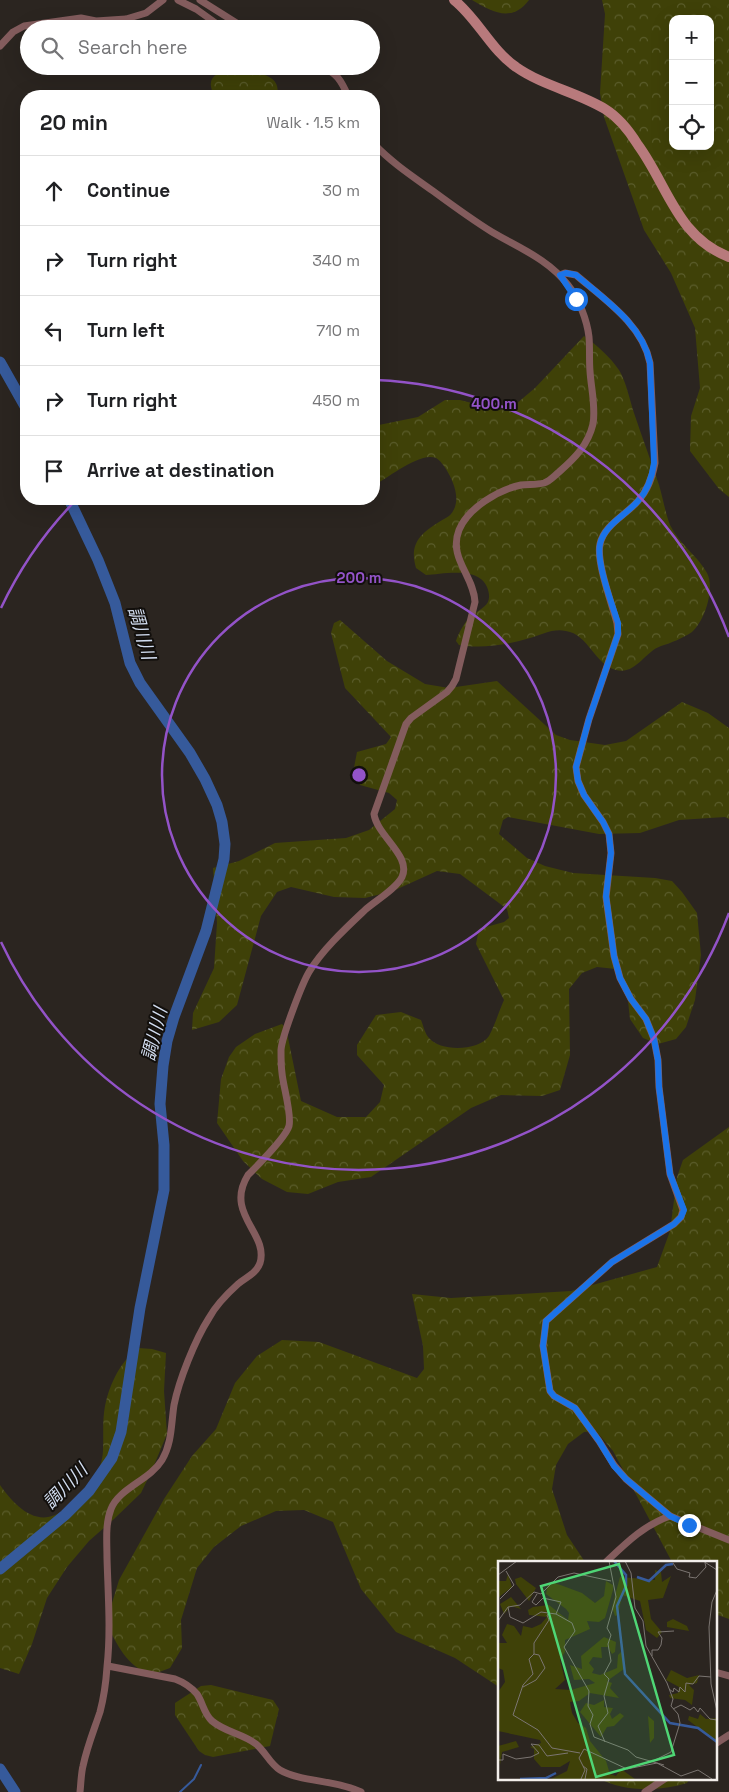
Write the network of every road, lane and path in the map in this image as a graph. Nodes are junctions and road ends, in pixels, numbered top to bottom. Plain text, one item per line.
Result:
1 (163, 0) edge
2 (178, 0) edge
3 (200, 0) edge
4 (454, 0) edge
5 (67, 20) edge
6 (88, 20) edge
7 (116, 20) edge
8 (211, 20) edge
9 (229, 20) edge
10 (20, 28) edge
11 (0, 46) edge
12 (337, 75) edge
13 (345, 90) edge
14 (380, 151) edge
15 (729, 257) edge
16 (560, 275) junction
17 (670, 1516) junction
18 (725, 1536) edge
19 (729, 1540) edge
20 (607, 1561) edge
21 (108, 1666) junction
22 (716, 1672) edge
23 (729, 1676) edge
24 (729, 1736) edge
25 (716, 1743) edge
26 (663, 1780) edge
27 (80, 1792) edge
28 (361, 1792) edge
29 (645, 1792) edge

1 - 7 street
2 - 8 street
3 - 9 street
4 - 15 main road
5 - 6 street
10 - 11 street
12 - 13 street
14 - 16 street
16 - 17 street
16 - 21 street
17 - 18 street
17 - 20 street
18 - 19 street
21 - 27 street
21 - 28 street
22 - 23 street
24 - 25 street
26 - 29 street

